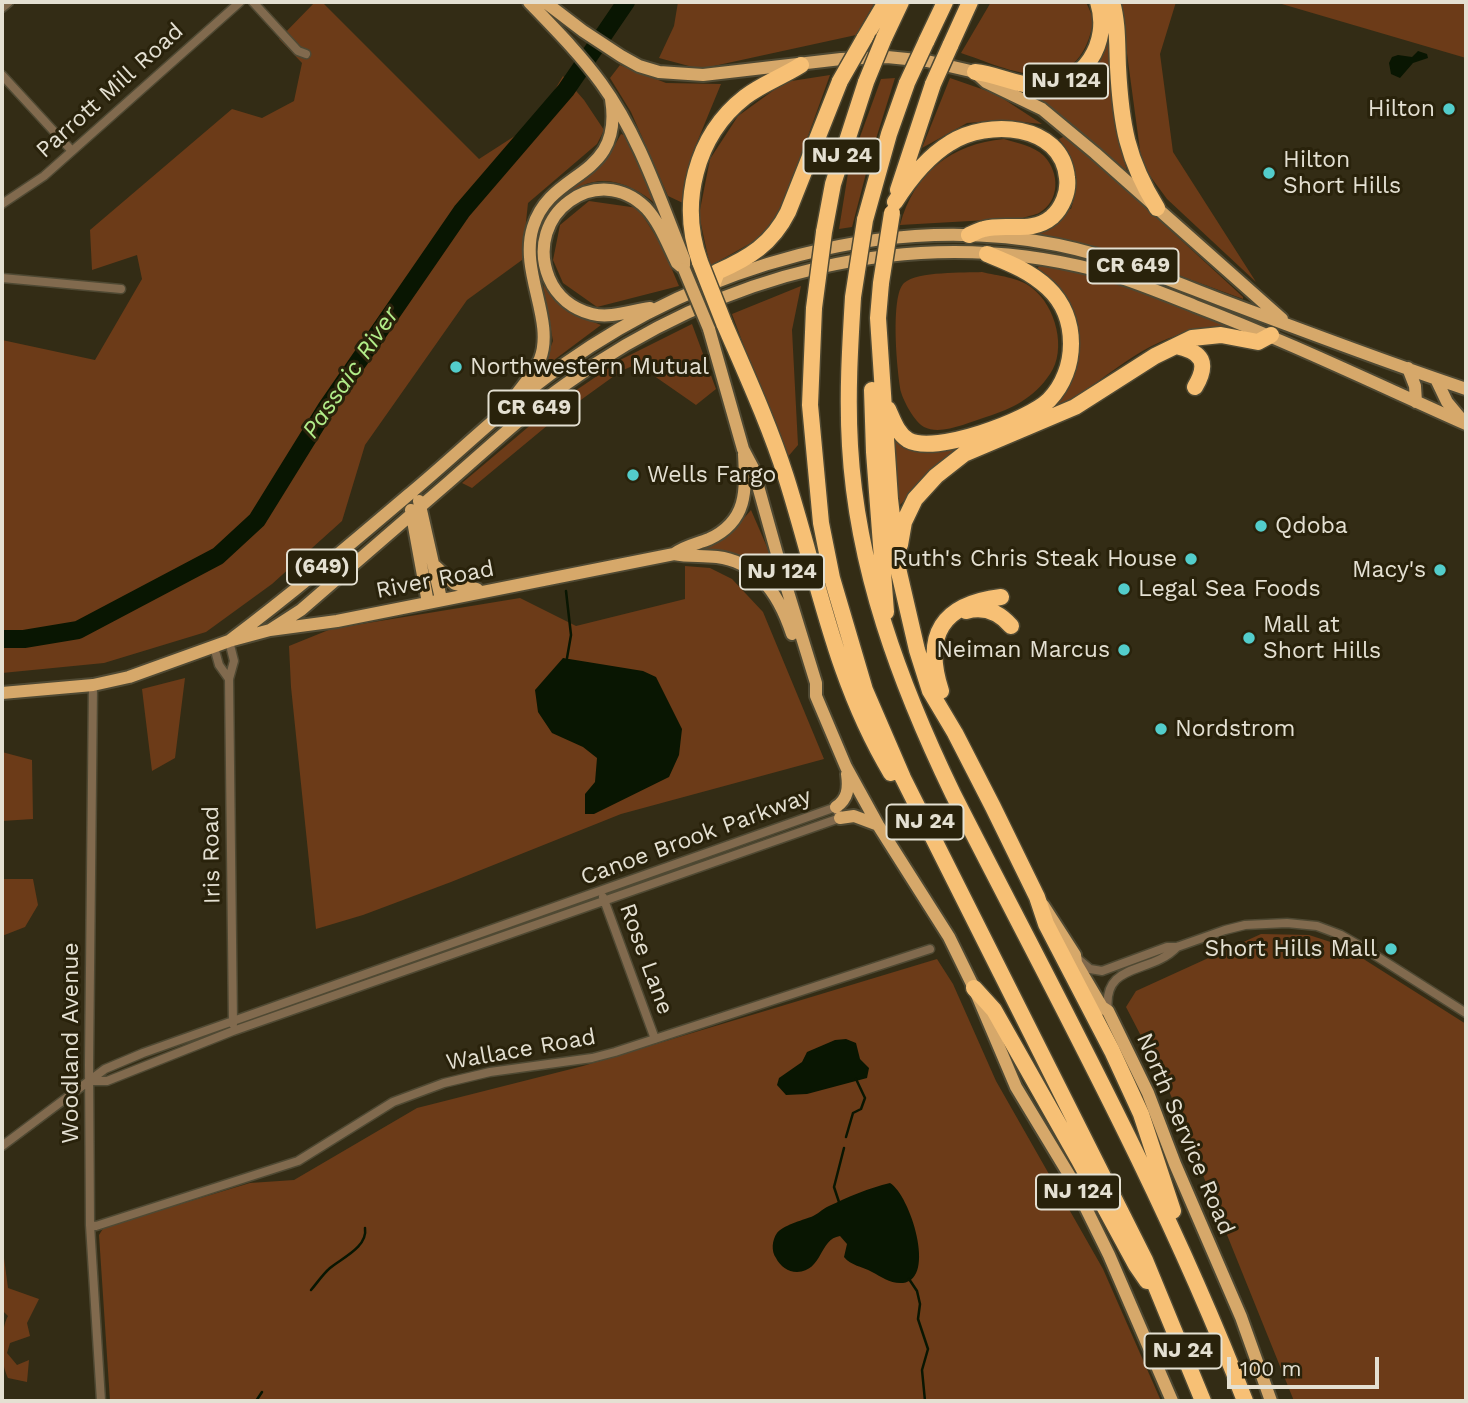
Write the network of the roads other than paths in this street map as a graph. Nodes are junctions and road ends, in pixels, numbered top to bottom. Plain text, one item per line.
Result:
1 (9, 2) edge
2 (240, 2) edge
3 (253, 2) edge
4 (529, 2) edge
5 (545, 2) edge
6 (886, 2) edge
7 (901, 2) edge
8 (945, 2) edge
9 (971, 2) edge
10 (977, 2) edge
11 (1098, 2) edge
12 (1112, 2) edge
13 (2, 8) edge
14 (962, 23) junction
15 (306, 54) dead end
16 (801, 65) junction
17 (975, 72) junction
18 (2, 75) edge
19 (611, 99) junction
20 (72, 150) junction
21 (2, 204) edge
22 (894, 208) junction
23 (1157, 208) junction
24 (969, 236) junction
25 (987, 254) junction
26 (684, 269) junction
27 (2, 278) edge
28 (712, 285) junction
29 (121, 289) dead end
30 (661, 307) junction
31 (878, 318) junction
32 (717, 326) junction
33 (1289, 326) junction
34 (1271, 335) junction
35 (1177, 346) junction
36 (1408, 368) junction
37 (1436, 379) junction
38 (1195, 387) dead end
39 (1466, 389) edge
40 (882, 395) junction
41 (1416, 402) junction
42 (505, 410) junction
43 (1465, 424) edge
44 (743, 449) junction
45 (414, 491) junction
46 (422, 505) junction
47 (411, 515) junction
48 (674, 554) junction
49 (435, 566) junction
50 (898, 568) junction
51 (498, 589) junction
52 (1001, 597) dead end
53 (435, 601) junction
54 (950, 617) junction
55 (1011, 626) dead end
56 (270, 630) junction
57 (887, 639) junction
58 (229, 641) junction
59 (214, 647) junction
60 (229, 679) junction
61 (93, 685) junction
62 (2, 693) edge
63 (816, 696) junction
64 (955, 733) junction
65 (846, 767) junction
66 (838, 813) junction
67 (877, 825) junction
68 (953, 876) junction
69 (601, 891) junction
70 (1037, 897) junction
71 (604, 901) junction
72 (1177, 947) junction
73 (930, 949) dead end
74 (1075, 956) junction
75 (974, 988) junction
76 (1108, 1012) junction
77 (1466, 1013) edge
78 (233, 1020) junction
79 (233, 1031) junction
80 (655, 1040) junction
81 (90, 1081) junction
82 (2, 1146) edge
83 (90, 1225) junction
84 (1187, 1261) junction
85 (1161, 1300) junction
86 (101, 1401) edge
87 (1172, 1401) edge
88 (1203, 1401) edge
89 (1245, 1401) edge
90 (1272, 1401) edge

1 - 13 street
2 - 20 street, Parrott Mill Road
3 - 15 street
4 - 19 main road, NJ 124
5 - 16 main road, NJ 124
6 - 28 highway, bridge
7 - 68 highway, NJ 24, bridge
8 - 57 highway, NJ 24, bridge
9 - 14 highway
10 - 14 highway
11 - 17 highway, NJ 124
12 - 23 highway
14 - 22 highway, bridge
16 - 17 main road, NJ 124
16 - 32 highway, bridge
17 - 23 main road
18 - 20 street
19 - 26 main road, NJ 124
19 - 42 main road
20 - 21 street, Parrott Mill Road
22 - 24 highway
22 - 31 highway, bridge
23 - 33 main road
24 - 28 main road, CR 649
24 - 33 main road, CR 649
25 - 34 main road, CR 649
25 - 40 highway
25 - 46 main road, CR 649
26 - 30 main road
26 - 32 main road, NJ 124, bridge
27 - 29 street
28 - 30 main road, CR 649
30 - 42 main road, CR 649
31 - 40 highway
31 - 57 highway
32 - 44 main road, NJ 124
32 - 68 highway
33 - 36 main road, CR 649
34 - 35 highway
34 - 41 main road, CR 649
35 - 38 highway
35 - 50 highway
36 - 37 main road, CR 649
36 - 41 main road
37 - 39 main road, CR 649
37 - 43 main road
40 - 50 highway
41 - 43 main road, CR 649
42 - 45 main road, CR 649
44 - 48 main road, River Road
44 - 63 main road, NJ 124
45 - 46 main road
45 - 47 main road
45 - 58 main road, (649)
46 - 47 main road, (649)
46 - 49 main road
47 - 53 main road
47 - 56 main road, (649)
48 - 51 main road, River Road
48 - 63 main road, River Road
49 - 51 main road
49 - 53 main road
50 - 64 highway
51 - 53 main road, River Road / (649)
52 - 54 highway
53 - 56 main road, River Road / (649)
54 - 55 highway
54 - 64 highway
56 - 58 main road, River Road / (649)
57 - 84 highway, NJ 24
58 - 59 main road, River Road
58 - 60 street, Iris Road
59 - 60 street, Iris Road
59 - 61 main road, River Road
60 - 78 street, Iris Road
61 - 62 main road, River Road
61 - 81 street, Woodland Avenue
63 - 65 main road, NJ 124
64 - 70 highway
65 - 66 main road
65 - 67 main road, NJ 124
66 - 67 main road
66 - 69 street, Canoe Brook Parkway
66 - 71 street, Canoe Brook Parkway
67 - 75 main road, NJ 124
68 - 85 highway, NJ 24
69 - 71 street, Rose Lane
69 - 78 street, Canoe Brook Parkway
70 - 74 main road, North Service Road
70 - 84 highway
71 - 79 street, Canoe Brook Parkway
71 - 80 street, Rose Lane
72 - 74 street
72 - 76 street
72 - 77 street
73 - 80 street, Wallace Road
74 - 76 main road, North Service Road
75 - 85 highway
75 - 87 main road, NJ 124
76 - 90 main road, North Service Road
78 - 79 street, Iris Road
78 - 81 street, Canoe Brook Parkway
79 - 81 street, Canoe Brook Parkway
80 - 83 street, Wallace Road
81 - 82 street, Canoe Brook Parkway
81 - 83 street, Woodland Avenue
83 - 86 street, Woodland Avenue
84 - 89 highway, NJ 24
85 - 88 highway, NJ 24

